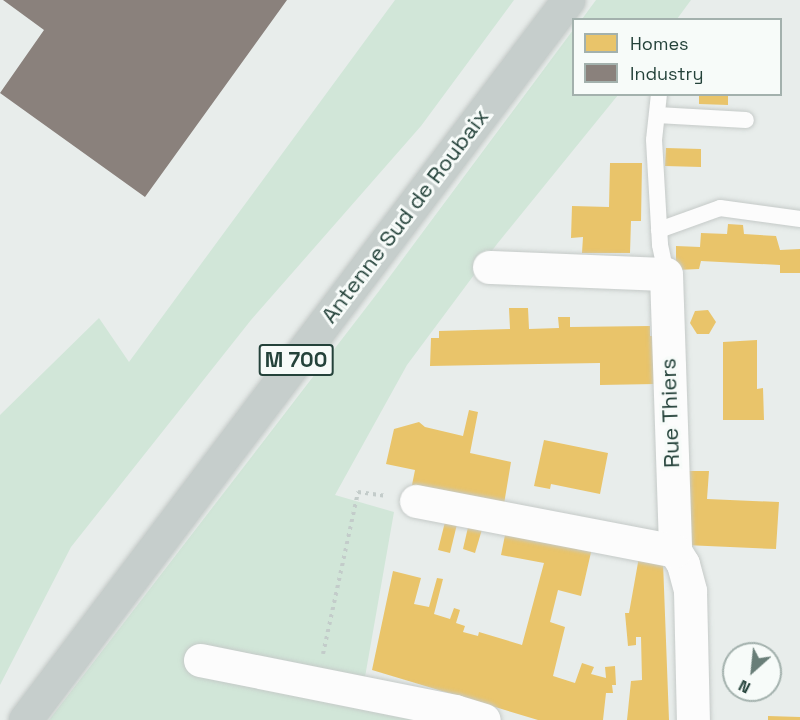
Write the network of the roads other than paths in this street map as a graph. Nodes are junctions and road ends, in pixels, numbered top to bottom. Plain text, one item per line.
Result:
1 (543, 0) edge
2 (568, 0) edge
3 (659, 96) edge
4 (657, 115) junction
5 (746, 120) dead end
6 (800, 219) edge
7 (659, 230) junction
8 (489, 267) dead end
9 (666, 274) junction
10 (416, 501) road end
11 (675, 551) junction
12 (200, 660) dead end
13 (465, 717) edge
14 (0, 719) edge
15 (25, 720) edge
16 (693, 720) edge

1 - 14 highway, Antenne Sud de Roubaix / M 700
2 - 15 highway, Antenne Sud de Roubaix / M 700
3 - 4 lane
4 - 5 lane
4 - 7 lane
6 - 7 lane
7 - 9 lane
8 - 9 street
9 - 11 street, Rue Thiers
10 - 11 street
11 - 16 street, Rue Thiers
12 - 13 street

